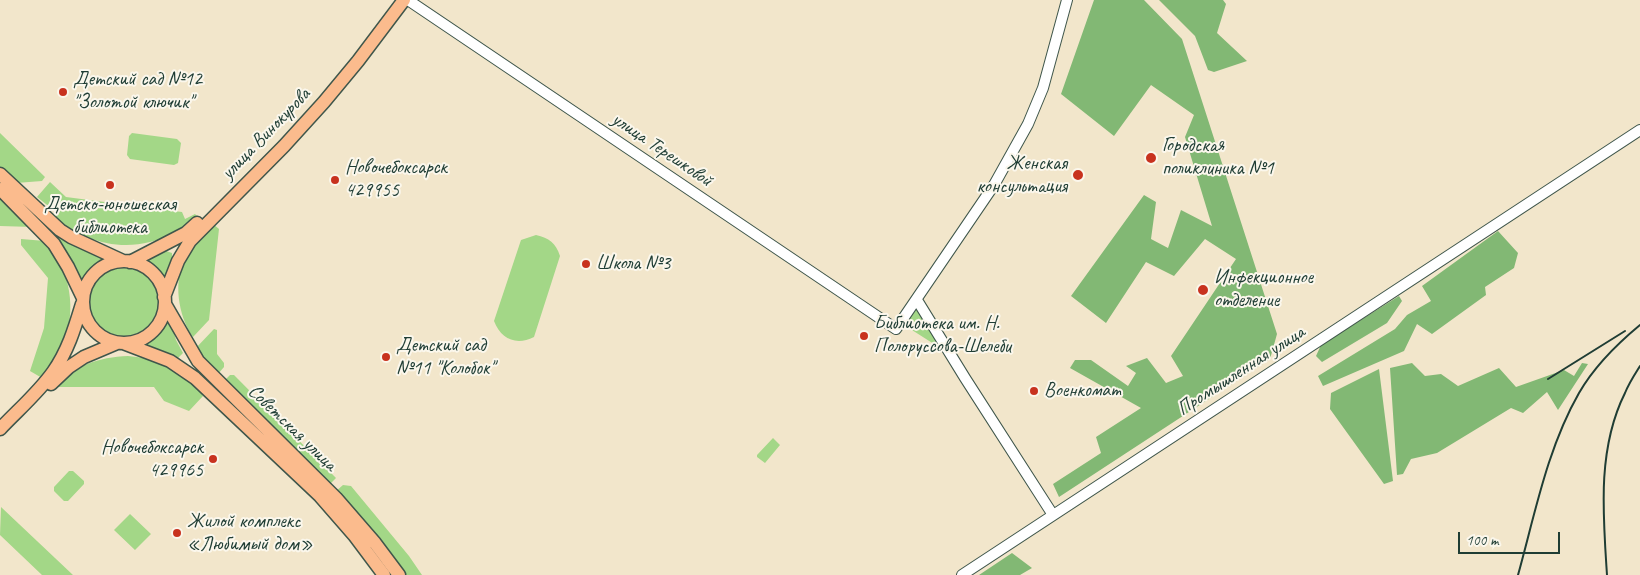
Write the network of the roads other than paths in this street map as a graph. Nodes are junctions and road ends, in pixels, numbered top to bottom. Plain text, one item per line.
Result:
1 (395, 0) edge
2 (404, 0) edge
3 (408, 0) edge
4 (1067, 0) edge
5 (385, 21) junction
6 (1640, 130) edge
7 (0, 174) edge
8 (0, 189) edge
9 (126, 262) junction
10 (164, 300) junction
11 (917, 300) junction
12 (82, 301) junction
13 (120, 343) junction
14 (0, 429) edge
15 (0, 436) edge
16 (1052, 515) junction
17 (384, 575) edge
18 (399, 575) edge
19 (962, 575) edge

1 - 5 main road, улица Винокурова
2 - 5 main road, улица Винокурова
3 - 11 street, улица Терешковой
4 - 11 street
5 - 9 main road, улица Винокурова
5 - 10 main road, улица Винокурова
6 - 16 street, Промышленная улица
7 - 9 main road
8 - 12 main road
9 - 10 main road
9 - 12 main road
10 - 13 main road
10 - 18 main road, Советская улица
11 - 16 street
12 - 13 main road
12 - 14 main road
13 - 15 main road
13 - 17 main road, Советская улица
16 - 19 street, Промышленная улица

